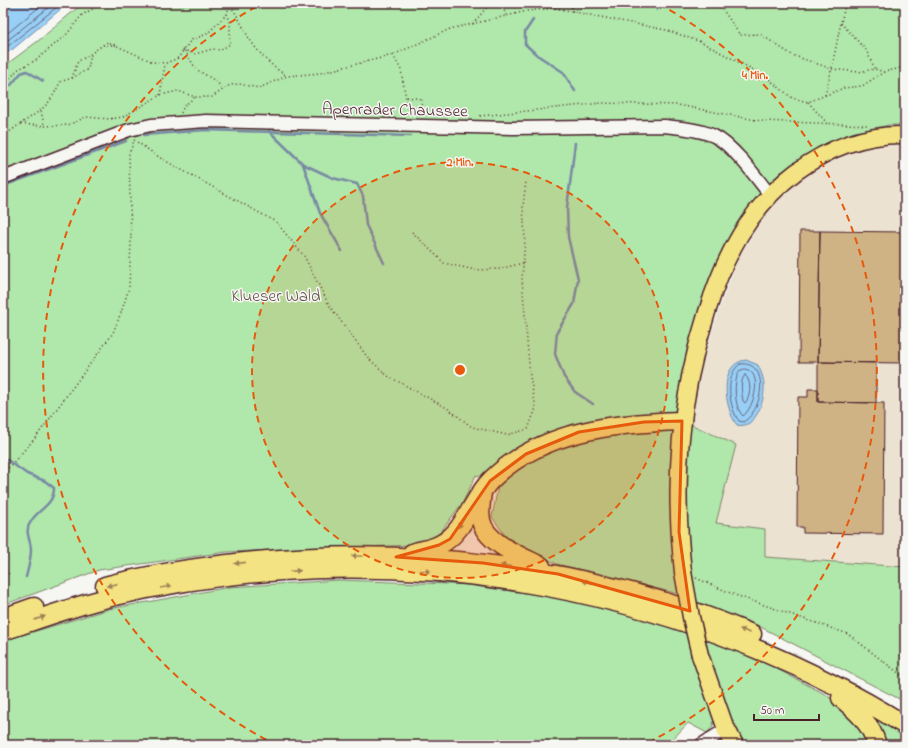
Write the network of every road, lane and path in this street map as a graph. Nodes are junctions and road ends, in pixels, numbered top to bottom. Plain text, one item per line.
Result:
1 (103, 3) edge
2 (230, 3) edge
3 (490, 3) edge
4 (502, 3) edge
5 (566, 3) edge
6 (572, 3) edge
7 (604, 3) edge
8 (704, 3) edge
9 (846, 3) edge
10 (597, 4) edge
11 (230, 6) junction
12 (555, 8) junction
13 (572, 11) junction
14 (227, 14) junction
15 (506, 16) junction
16 (841, 22) junction
17 (473, 24) junction
18 (183, 50) junction
19 (91, 55) junction
20 (393, 55) junction
21 (166, 64) junction
22 (905, 67) edge
23 (832, 69) junction
24 (875, 69) junction
25 (884, 72) junction
26 (286, 76) junction
27 (72, 78) junction
28 (3, 88) edge
29 (224, 91) junction
30 (160, 95) junction
31 (824, 95) junction
32 (195, 97) junction
33 (407, 97) junction
34 (808, 102) junction
35 (41, 111) junction
36 (180, 116) dead end
37 (420, 117) dead end
38 (827, 123) dead end
39 (21, 124) junction
40 (44, 126) junction
41 (411, 126) junction
42 (3, 135) edge
43 (905, 135) edge
44 (3, 178) edge
45 (526, 181) dead end
46 (770, 194) junction
47 (412, 232) dead end
48 (523, 263) junction
49 (682, 421) junction
50 (3, 474) edge
51 (483, 491) junction
52 (396, 557) junction
53 (3, 567) edge
54 (9, 574) dead end
55 (558, 574) junction
56 (689, 575) junction
57 (3, 618) edge
58 (3, 631) edge
59 (905, 678) edge
60 (834, 685) junction
61 (905, 710) edge
62 (905, 725) edge
63 (730, 737) edge
64 (701, 745) edge
65 (877, 745) edge

1 - 28 path
2 - 11 path
3 - 17 path
4 - 15 path
5 - 12 path
6 - 13 path
7 - 10 path
8 - 23 path
9 - 16 path
10 - 13 path
11 - 14 path
11 - 26 path
12 - 13 path
12 - 15 path
13 - 34 path
14 - 18 path
14 - 18 path
15 - 17 path
16 - 23 path
16 - 24 path
17 - 20 path
18 - 21 path
18 - 29 path
19 - 21 path
19 - 27 path
19 - 27 path
20 - 26 path
20 - 33 path
21 - 30 path
22 - 25 path
23 - 24 path
23 - 31 path
24 - 25 path
25 - 31 path
26 - 29 path
27 - 35 path
29 - 32 path
30 - 32 path
30 - 40 path
31 - 34 path
32 - 36 path
33 - 37 path
33 - 41 path
34 - 38 path
35 - 39 path
35 - 40 path
39 - 40 path
39 - 42 path
41 - 44 street, Apenrader Chaussee
41 - 46 street, Apenrader Chaussee
43 - 46 main road
45 - 48 path
46 - 49 main road
47 - 48 path
48 - 50 path
49 - 51 highway
49 - 56 main road
51 -> 52 highway
51 - 55 highway
55 -> 52 highway
52 -> 57 highway
53 - 54 path
61 -> 55 highway
56 - 59 path
56 - 63 main road, bridge
58 -> 60 highway
60 - 62 highway
60 - 65 highway
63 - 64 street

